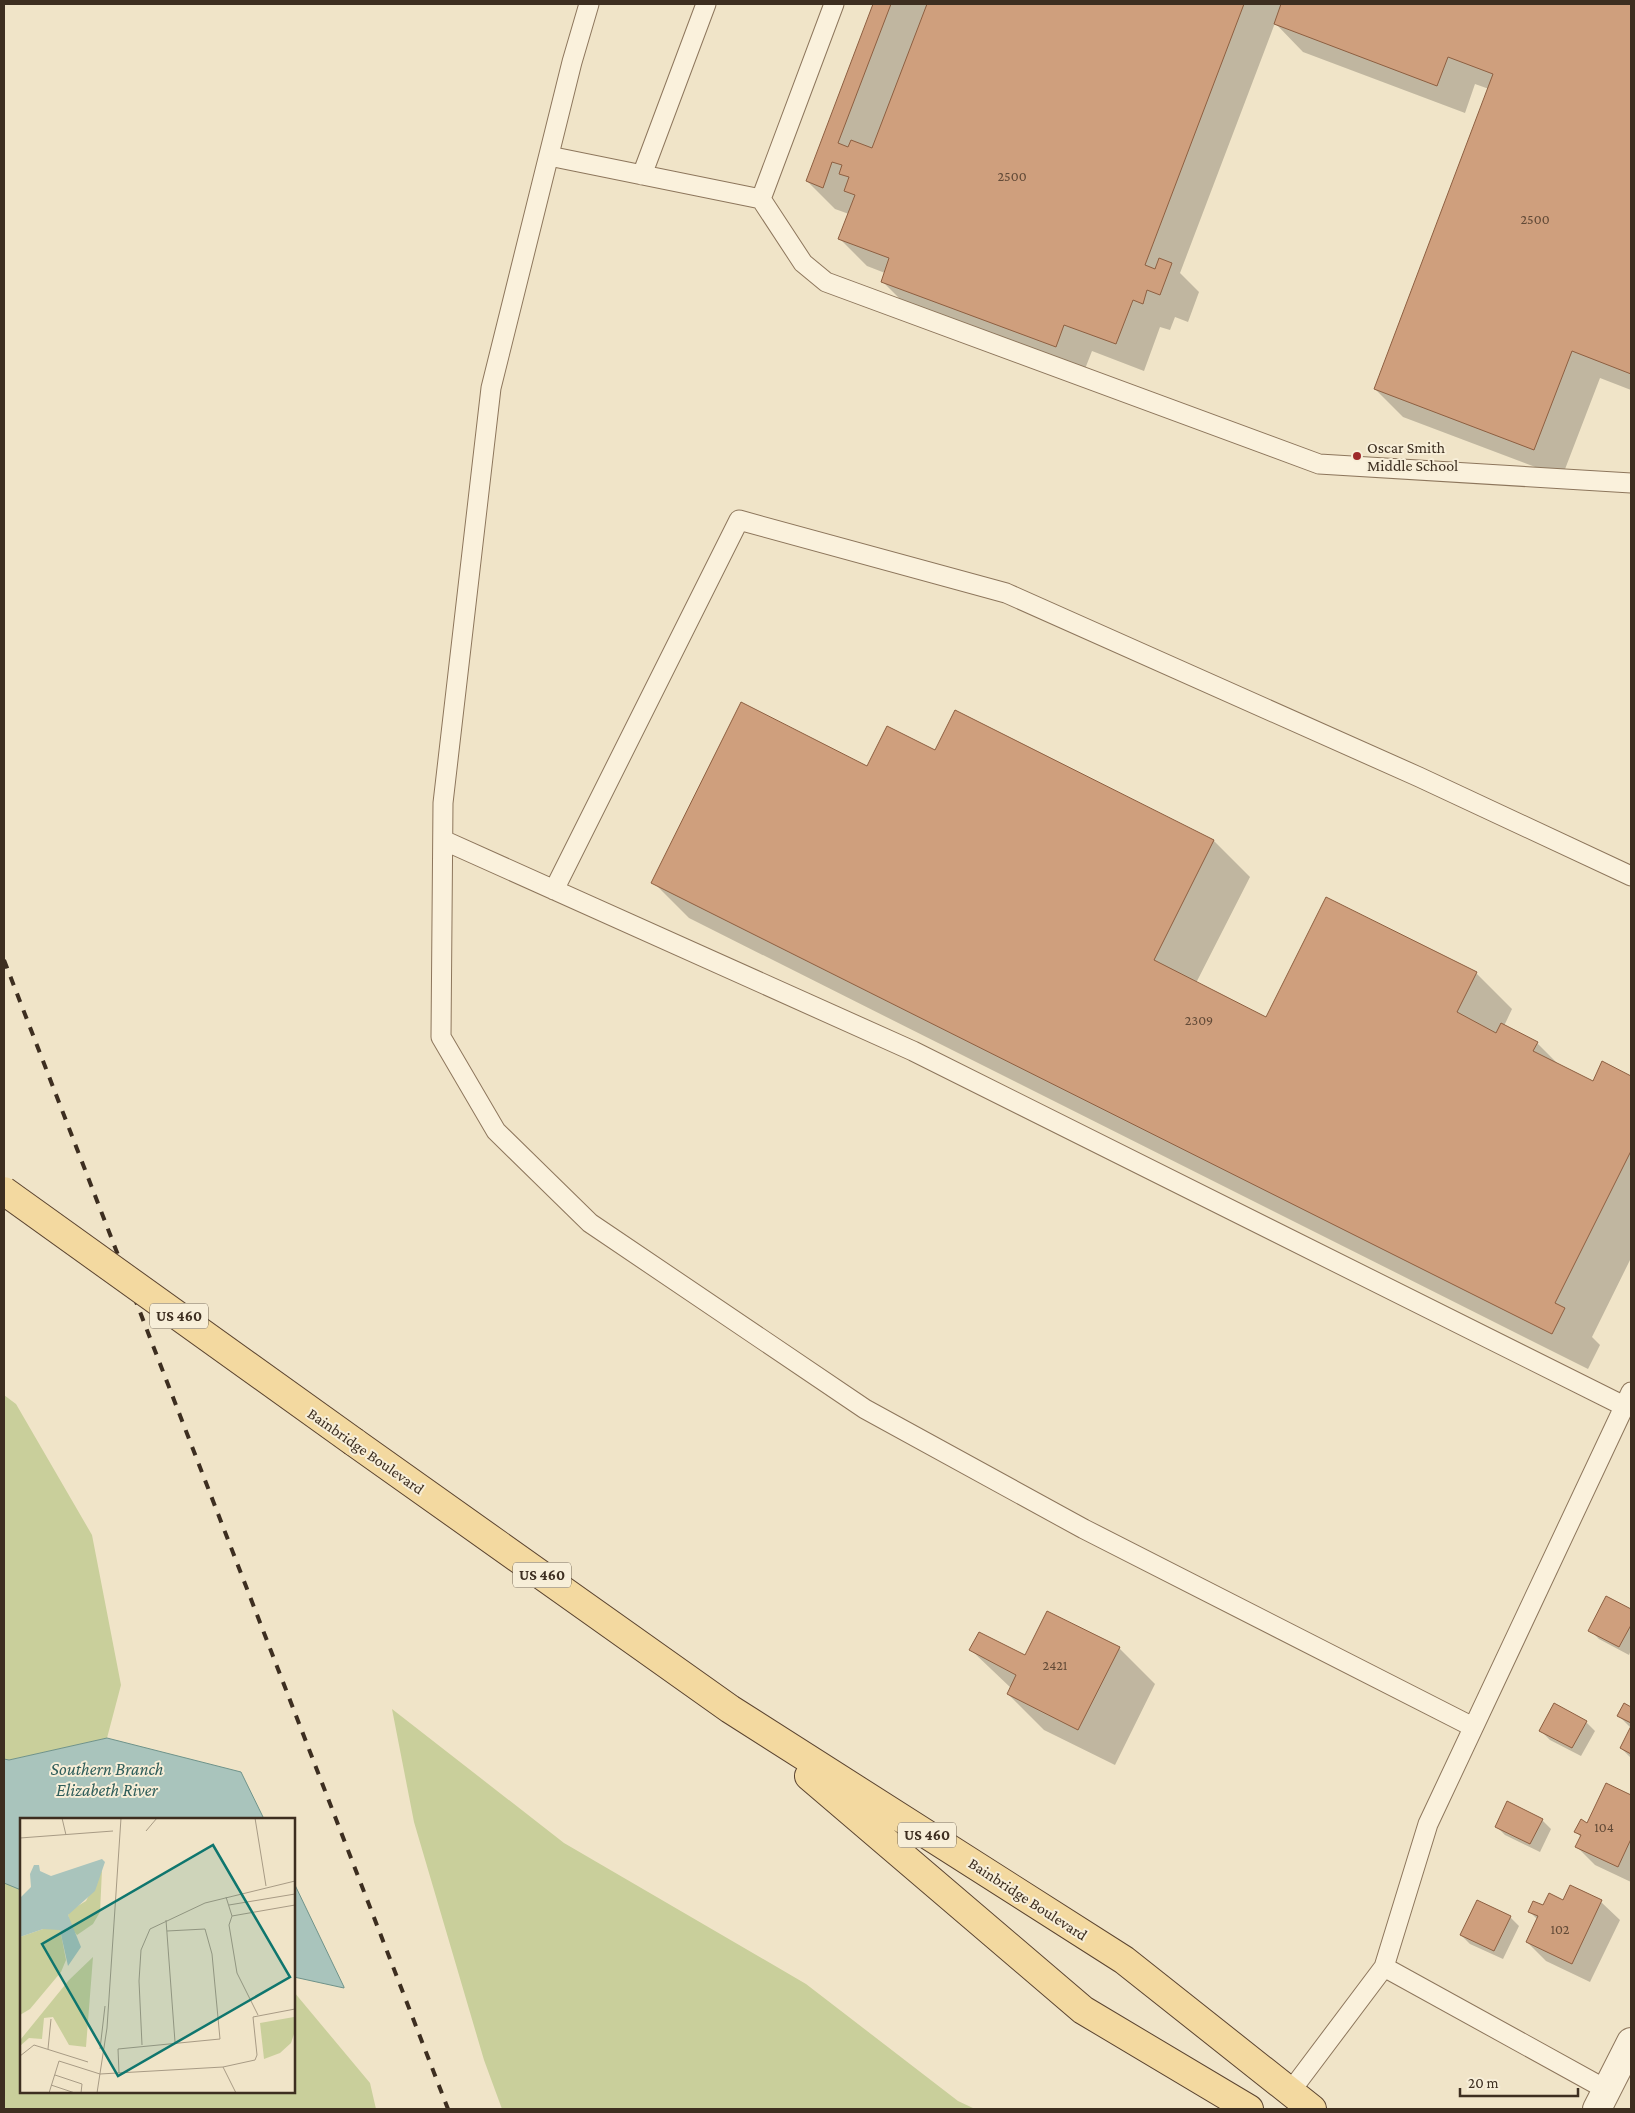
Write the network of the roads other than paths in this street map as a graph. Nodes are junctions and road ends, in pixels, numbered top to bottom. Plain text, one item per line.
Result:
1 (589, 4) edge
2 (706, 4) edge
3 (834, 4) edge
4 (549, 156) junction
5 (642, 175) junction
6 (760, 199) junction
7 (1631, 483) edge
8 (443, 840) junction
9 (1631, 876) edge
10 (554, 890) junction
11 (4, 1191) edge
12 (1628, 1399) edge
13 (730, 1709) junction
14 (1473, 1727) junction
15 (1384, 1967) junction
16 (1631, 2042) edge
17 (1290, 2092) junction
18 (1602, 2100) edge
19 (1249, 2109) edge
20 (1312, 2109) edge

1 - 4 lane
2 - 5 lane
3 - 6 lane
4 - 5 lane
4 - 8 lane
5 - 6 lane
6 - 7 lane
8 - 10 lane
8 - 14 lane
9 - 10 lane
10 - 12 lane
11 - 13 main road, Bainbridge Boulevard / US 460, bridge
12 - 14 lane
13 - 17 main road, Bainbridge Boulevard / US 460
13 - 19 main road, Bainbridge Boulevard / US 460
14 - 15 lane
15 - 17 lane
15 - 18 lane
16 - 18 street
17 - 20 main road, Bainbridge Boulevard / US 460

